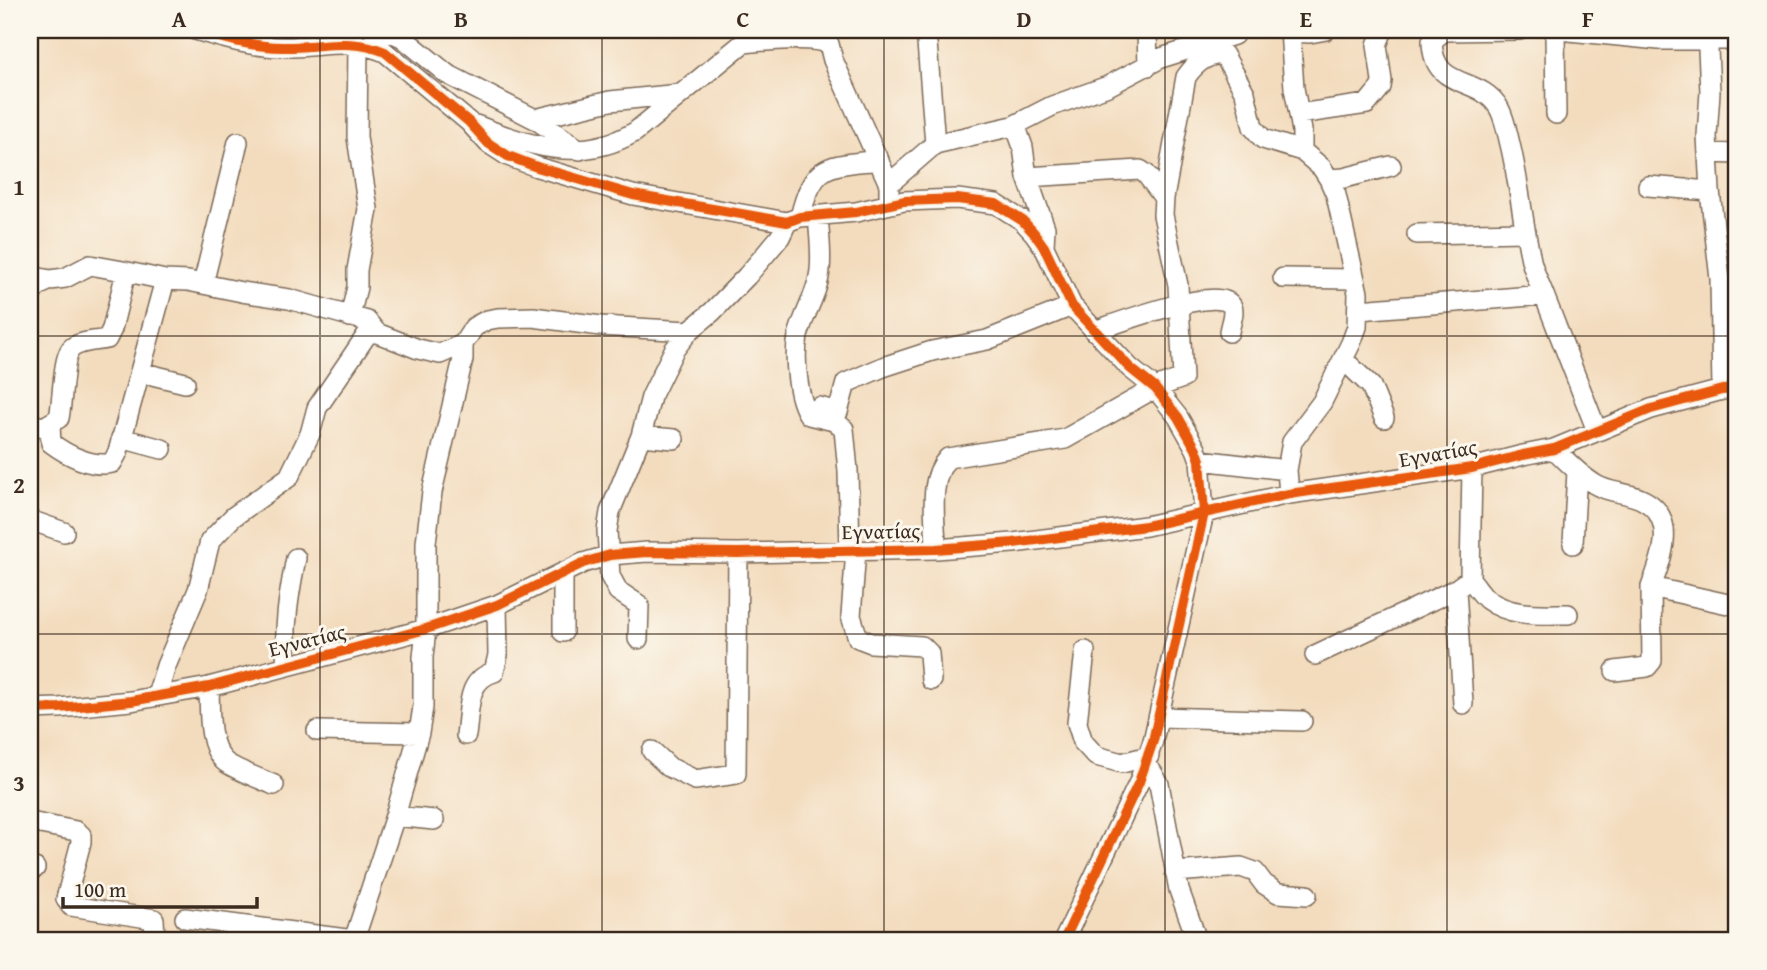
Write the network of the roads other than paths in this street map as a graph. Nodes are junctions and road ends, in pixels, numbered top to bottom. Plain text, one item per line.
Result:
1 (926, 30) edge
2 (1147, 30) edge
3 (1326, 30) edge
4 (1383, 30) edge
5 (1519, 30) edge
6 (1557, 30) edge
7 (1291, 31) edge
8 (206, 32) edge
9 (1432, 32) edge
10 (1234, 33) edge
11 (751, 36) edge
12 (409, 37) edge
13 (1737, 40) edge
14 (1685, 41) junction
15 (363, 45) junction
16 (1707, 49) junction
17 (1737, 49) edge
18 (1183, 52) junction
19 (1148, 66) junction
20 (1232, 72) junction
21 (1186, 77) junction
22 (680, 94) junction
23 (1299, 114) junction
24 (1556, 114) dead end
25 (535, 119) junction
26 (468, 122) junction
27 (1013, 126) junction
28 (238, 142) dead end
29 (934, 144) junction
30 (580, 150) junction
31 (1302, 151) junction
32 (1709, 153) junction
33 (1737, 154) edge
34 (879, 160) junction
35 (1391, 166) dead end
36 (1027, 177) junction
37 (1329, 178) junction
38 (1648, 186) dead end
39 (1710, 191) junction
40 (889, 194) junction
41 (1164, 198) junction
42 (802, 218) junction
43 (1526, 232) junction
44 (1417, 234) dead end
45 (1044, 247) junction
46 (123, 271) junction
47 (30, 276) edge
48 (1283, 278) dead end
49 (1353, 279) junction
50 (50, 280) junction
51 (165, 280) junction
52 (203, 284) junction
53 (30, 295) edge
54 (1544, 295) junction
55 (1178, 304) junction
56 (1072, 306) junction
57 (1359, 310) junction
58 (350, 317) junction
59 (689, 331) junction
60 (1094, 331) junction
61 (1229, 332) dead end
62 (377, 333) junction
63 (463, 344) junction
64 (1344, 360) junction
65 (140, 372) junction
66 (185, 383) dead end
67 (1155, 388) junction
68 (1730, 390) edge
69 (836, 416) junction
70 (1384, 418) dead end
71 (40, 425) edge
72 (1597, 431) junction
73 (640, 436) junction
74 (121, 438) junction
75 (674, 439) dead end
76 (162, 449) dead end
77 (1554, 449) junction
78 (1200, 460) junction
79 (1472, 468) junction
80 (1287, 470) junction
81 (1577, 471) junction
82 (1289, 494) junction
83 (1203, 513) junction
84 (30, 520) edge
85 (64, 531) dead end
86 (1573, 544) dead end
87 (936, 549) junction
88 (853, 550) junction
89 (738, 553) junction
90 (610, 555) junction
91 (296, 558) dead end
92 (562, 573) junction
93 (1463, 584) junction
94 (1651, 587) junction
95 (497, 605) junction
96 (1737, 606) edge
97 (1568, 614) dead end
98 (426, 629) junction
99 (563, 632) dead end
100 (638, 639) dead end
101 (1085, 651) dead end
102 (1315, 655) dead end
103 (287, 665) junction
104 (1615, 671) dead end
105 (931, 680) dead end
106 (209, 687) junction
107 (157, 695) junction
108 (1463, 704) dead end
109 (30, 709) edge
110 (1159, 717) junction
111 (1302, 721) dead end
112 (317, 731) dead end
113 (419, 733) junction
114 (466, 735) dead end
115 (652, 751) dead end
116 (1147, 762) junction
117 (274, 785) dead end
118 (395, 816) junction
119 (434, 820) dead end
120 (30, 822) edge
121 (1175, 872) junction
122 (1307, 895) dead end
123 (185, 918) dead end
124 (156, 940) edge
125 (354, 940) edge
126 (1064, 940) edge
127 (1197, 940) edge

1 - 29 street
2 - 19 street
3 - 7 street
4 - 23 street
5 - 9 street
6 - 14 street
6 - 24 street
7 - 23 street
8 - 15 street
9 - 43 street
10 - 18 street
10 - 20 street
11 - 22 street
11 - 34 street
12 - 15 street
12 - 25 street
13 - 14 street
14 - 16 street
15 - 26 street
15 - 58 street
16 - 17 street
16 - 32 street
18 - 19 street
18 - 21 street
19 - 27 street
20 - 21 street
20 - 31 street
21 - 41 street
22 - 25 street
22 - 30 street
23 - 31 street
25 - 30 street
26 - 30 street
26 - 42 street
27 - 29 street
27 - 36 street
28 - 52 street
29 - 40 street
31 - 37 street
32 - 33 street
32 - 39 street
34 - 40 street
34 - 42 street
35 - 37 street
36 - 41 street
36 - 45 street
37 - 49 street
38 - 39 street
39 - 68 street
40 - 42 street
40 - 45 street
41 - 55 street
42 - 59 street
42 - 69 street
43 - 44 street
43 - 54 street
45 - 56 street
46 - 50 street
46 - 51 street
46 - 71 street
47 - 50 street
48 - 49 street
49 - 57 street
50 - 53 street
51 - 52 street
51 - 65 street
52 - 58 street
54 - 57 street
54 - 72 street
55 - 60 street
55 - 61 street
55 - 67 street
56 - 60 street
56 - 69 street
57 - 64 street
58 - 62 street
59 - 63 street
59 - 73 street
60 - 67 street
62 - 63 street
62 - 107 street
63 - 98 street
64 - 70 street
64 - 80 street
65 - 66 street
65 - 74 street
67 - 78 street
67 - 87 street
68 - 72 street, Εγνατίας
69 - 88 street
71 - 74 street
72 - 77 street, Εγνατίας
73 - 75 street
73 - 90 street
74 - 76 street
77 - 79 street, Εγνατίας
77 - 81 street
78 - 80 street
78 - 83 street
79 - 82 street, Εγνατίας
79 - 93 street
80 - 82 street
81 - 86 street
81 - 94 street
82 - 83 street, Εγνατίας
83 - 87 street, Εγνατίας
83 - 110 street
84 - 85 street
87 - 88 street, Εγνατίας
88 - 89 street, Εγνατίας
88 - 105 street
89 - 90 street, Εγνατίας
89 - 115 street
90 - 92 street, Εγνατίας
90 - 100 street
91 - 103 street
92 - 95 street, Εγνατίας
92 - 99 street
93 - 97 street
93 - 102 street
93 - 108 street
94 - 96 street
94 - 104 street
95 - 98 street, Εγνατίας
95 - 114 street
98 - 103 street, Εγνατίας
98 - 113 street
101 - 116 street
103 - 106 street, Εγνατίας
106 - 107 street, Εγνατίας
106 - 117 street
107 - 109 street, Εγνατίας
110 - 111 street
110 - 116 street
112 - 113 street
113 - 118 street
116 - 121 street
116 - 126 street
118 - 119 street
118 - 125 street
120 - 124 street
121 - 122 street
121 - 127 street
123 - 125 street

